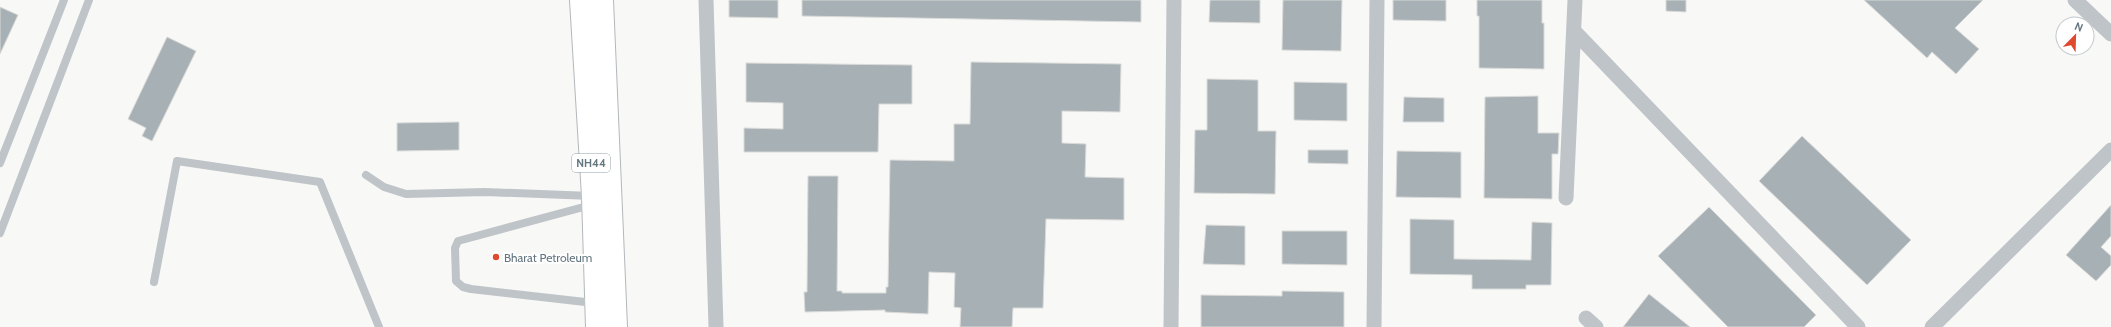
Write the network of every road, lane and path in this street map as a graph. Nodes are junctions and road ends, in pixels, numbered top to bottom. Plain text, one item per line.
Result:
1 (64, 0) edge
2 (89, 0) edge
3 (581, 0) edge
4 (602, 0) edge
5 (706, 0) edge
6 (1174, 0) edge
7 (1377, 0) edge
8 (1576, 0) edge
9 (2075, 0) edge
10 (1574, 31) junction
11 (2111, 34) edge
12 (2111, 150) edge
13 (0, 163) edge
14 (366, 175) dead end
15 (1566, 198) dead end
16 (592, 200) junction
17 (0, 232) edge
18 (154, 282) dead end
19 (597, 304) junction
20 (379, 327) edge
21 (597, 327) edge
22 (616, 327) edge
23 (716, 327) edge
24 (1171, 327) edge
25 (1374, 327) edge
26 (1858, 327) edge
27 (1932, 327) edge

1 - 13 lane
2 - 17 lane
3 - 16 highway, NH44
4 - 22 highway, NH44
5 - 23 street
6 - 24 street
7 - 25 street
8 - 10 street
9 - 11 street
10 - 15 street
10 - 26 street
12 - 27 street
14 - 16 lane
16 - 19 highway, NH44
16 - 19 lane
18 - 20 lane
19 - 21 highway, NH44

